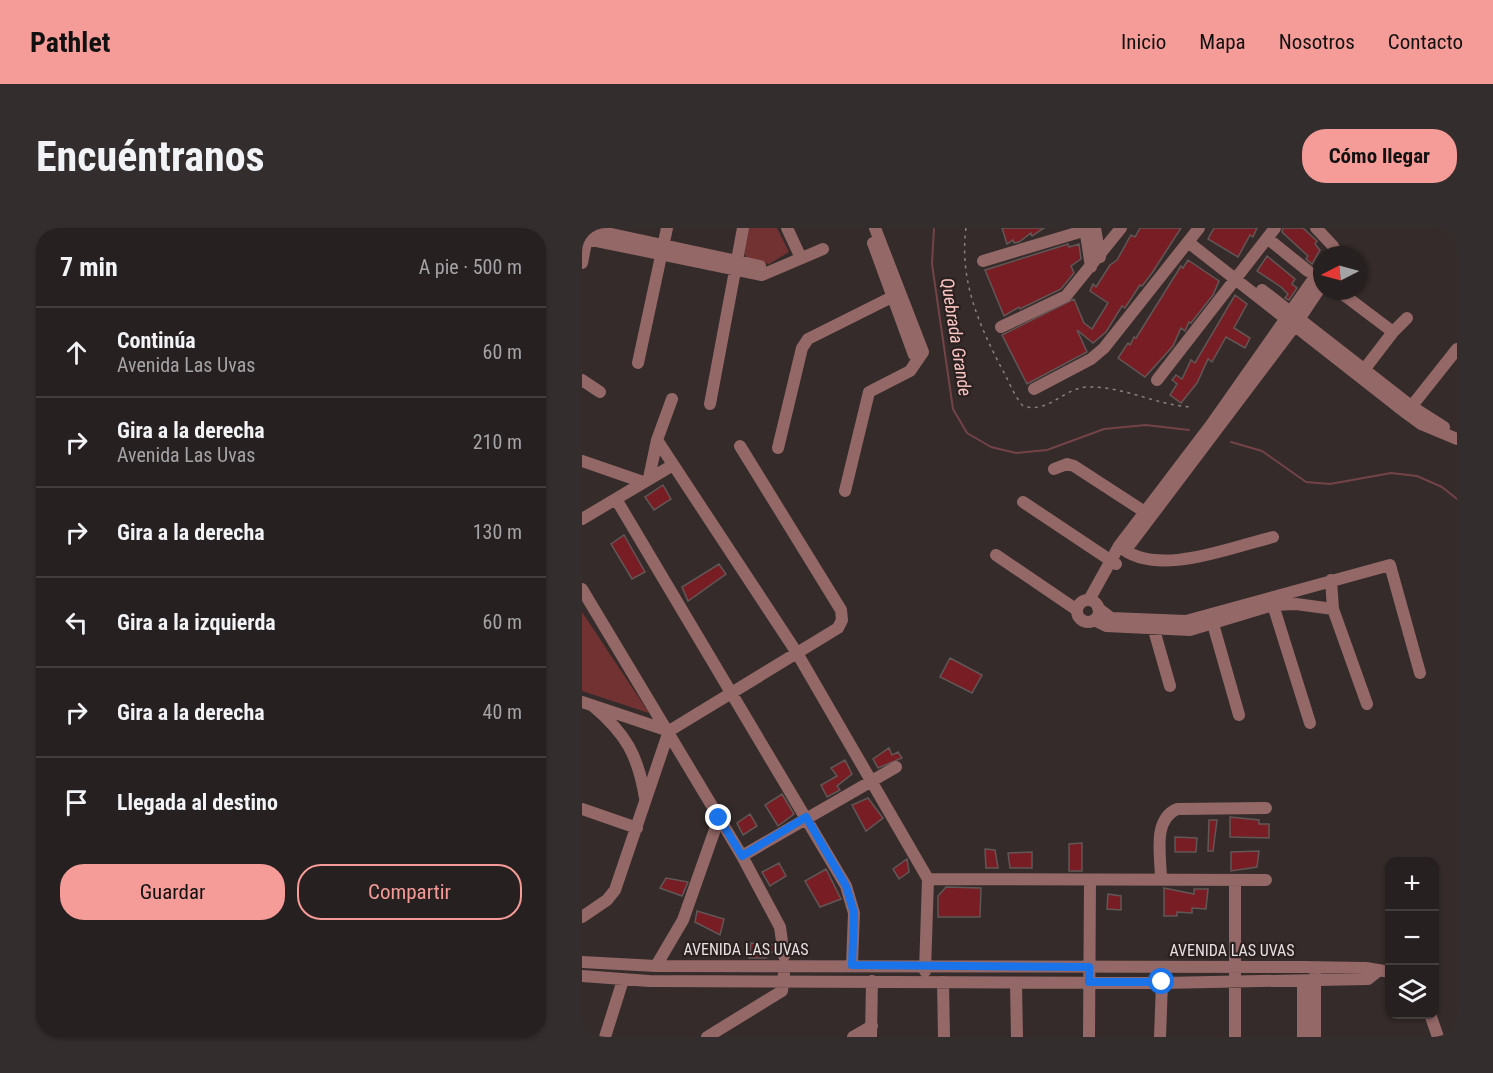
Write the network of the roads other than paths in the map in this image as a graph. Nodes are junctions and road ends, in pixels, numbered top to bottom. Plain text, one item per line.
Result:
1 (667, 228) edge
2 (743, 228) edge
3 (787, 228) edge
4 (867, 228) edge
5 (875, 228) edge
6 (1090, 228) edge
7 (1121, 228) edge
8 (1275, 228) edge
9 (1316, 228) edge
10 (586, 232) edge
11 (1193, 235) edge
12 (1267, 238) junction
13 (1329, 246) edge
14 (662, 249) junction
15 (823, 249) dead end
16 (801, 258) junction
17 (983, 261) dead end
18 (1095, 262) junction
19 (582, 263) edge
20 (736, 266) junction
21 (1308, 272) dead end
22 (1238, 276) junction
23 (1313, 283) edge
24 (896, 295) junction
25 (1313, 296) edge
26 (1351, 300) edge
27 (1407, 318) dead end
28 (1293, 320) junction
29 (1001, 327) dead end
30 (1393, 332) junction
31 (1457, 349) edge
32 (638, 363) dead end
33 (1362, 372) junction
34 (582, 380) edge
35 (1157, 380) dead end
36 (1034, 389) dead end
37 (600, 392) dead end
38 (672, 399) dead end
39 (710, 404) dead end
40 (1409, 410) junction
41 (1457, 431) edge
42 (1457, 439) edge
43 (657, 440) junction
44 (740, 446) dead end
45 (778, 448) dead end
46 (582, 461) edge
47 (673, 465) junction
48 (1054, 469) dead end
49 (646, 480) junction
50 (845, 491) dead end
51 (616, 499) junction
52 (1023, 502) dead end
53 (1148, 514) junction
54 (582, 519) edge
55 (1273, 537) dead end
56 (1122, 548) junction
57 (996, 555) dead end
58 (1113, 562) junction
59 (1331, 580) junction
60 (582, 589) edge
61 (1273, 605) junction
62 (1094, 608) junction
63 (1077, 609) junction
64 (1333, 609) junction
65 (1213, 624) junction
66 (1154, 630) junction
67 (797, 653) junction
68 (1420, 674) dead end
69 (1170, 686) dead end
70 (732, 693) junction
71 (588, 704) edge
72 (1367, 704) dead end
73 (1239, 715) dead end
74 (1310, 723) dead end
75 (669, 731) junction
76 (896, 767) dead end
77 (871, 781) junction
78 (645, 802) junction
79 (1266, 808) dead end
80 (582, 809) edge
81 (806, 817) junction
82 (719, 818) junction
83 (637, 828) junction
84 (742, 856) junction
85 (928, 879) junction
86 (1090, 880) junction
87 (1161, 880) junction
88 (1235, 880) junction
89 (1266, 880) dead end
90 (582, 917) edge
91 (784, 961) junction
92 (582, 962) edge
93 (852, 965) junction
94 (926, 965) junction
95 (656, 966) junction
96 (1089, 967) junction
97 (1235, 967) junction
98 (1315, 967) junction
99 (1384, 972) edge
100 (582, 976) edge
101 (623, 980) junction
102 (784, 981) junction
103 (872, 981) junction
104 (925, 981) junction
105 (1235, 981) junction
106 (1309, 981) junction
107 (943, 982) junction
108 (1089, 982) junction
109 (1162, 982) junction
110 (1016, 983) junction
111 (1432, 1019) edge
112 (872, 1032) edge
113 (605, 1037) edge
114 (707, 1037) edge
115 (853, 1037) edge
116 (944, 1037) edge
117 (1017, 1037) edge
118 (1089, 1037) edge
119 (1160, 1037) edge
120 (1235, 1037) edge
121 (1304, 1037) edge
122 (1315, 1037) edge
123 (1438, 1037) edge

1 - 14 street
2 - 20 street
3 - 16 street
4 - 24 street
5 - 24 street
6 - 17 street
6 - 18 street
7 - 18 street
8 - 12 street
9 - 13 street
10 - 14 street
10 - 19 street
11 - 22 street
11 - 36 street
12 - 21 street
12 - 22 street
14 - 20 street
14 - 32 street
15 - 16 street
16 - 20 street
18 - 29 street
20 - 39 street
22 - 28 street
22 - 35 street
23 - 28 street
24 - 45 street
24 - 50 street
25 - 28 street
26 - 30 street
27 - 30 street
28 - 33 street
28 - 53 street
30 - 33 street
31 - 40 street
33 - 40 street
34 - 37 street
38 - 43 street
40 - 41 street
40 - 42 street
43 - 47 street
43 - 49 street
44 - 67 street
46 - 49 street
47 - 49 street
47 - 67 street
48 - 53 street
49 - 51 street
51 - 54 street
51 - 70 street
52 - 58 street
53 - 56 street
55 - 56 street
56 - 58 street
57 - 63 street
58 - 62 street
59 - 62 street
59 - 64 street
59 - 68 street
60 - 75 street
61 - 64 street
61 - 65 street
61 - 74 street
62 - 63 street
62 - 63 street
62 - 66 street
64 - 72 street
65 - 66 street
65 - 73 street
66 - 69 street
67 - 70 street
67 - 77 street
70 - 75 street
70 - 81 street
71 - 75 street
71 - 78 street
75 - 78 street
75 - 82 street
76 - 77 street
77 - 81 street
77 - 85 street
78 - 83 street
79 - 87 street
80 - 83 street
81 - 84 street
81 - 93 street
82 - 84 street
82 - 95 street
83 - 90 street
84 - 91 street
85 - 86 street
85 - 94 street
86 - 87 street
86 - 96 street
87 - 88 street
88 - 89 street
88 - 97 street
91 - 93 street, AVENIDA LAS UVAS
91 - 95 street, AVENIDA LAS UVAS
91 - 102 street
92 - 95 street, AVENIDA LAS UVAS
93 - 94 street, AVENIDA LAS UVAS
94 - 96 street, AVENIDA LAS UVAS
94 - 104 street
96 - 97 street, AVENIDA LAS UVAS
96 - 108 street
97 - 98 street, AVENIDA LAS UVAS
97 - 105 street
98 - 99 street
98 - 106 street, AVENIDA LAS UVAS
99 - 106 street
100 - 101 street, AVENIDA LAS UVAS
101 - 102 street, AVENIDA LAS UVAS
101 - 113 street
102 - 103 street, AVENIDA LAS UVAS
102 - 114 street
103 - 104 street, AVENIDA LAS UVAS
103 - 112 street
104 - 107 street, AVENIDA LAS UVAS
105 - 106 street, AVENIDA LAS UVAS
105 - 109 street, AVENIDA LAS UVAS
105 - 120 street
106 - 121 street
106 - 122 street
107 - 110 street, AVENIDA LAS UVAS
107 - 116 street
108 - 109 street, AVENIDA LAS UVAS
108 - 110 street, AVENIDA LAS UVAS
108 - 118 street
109 - 119 street
110 - 117 street
111 - 123 street
112 - 115 street

